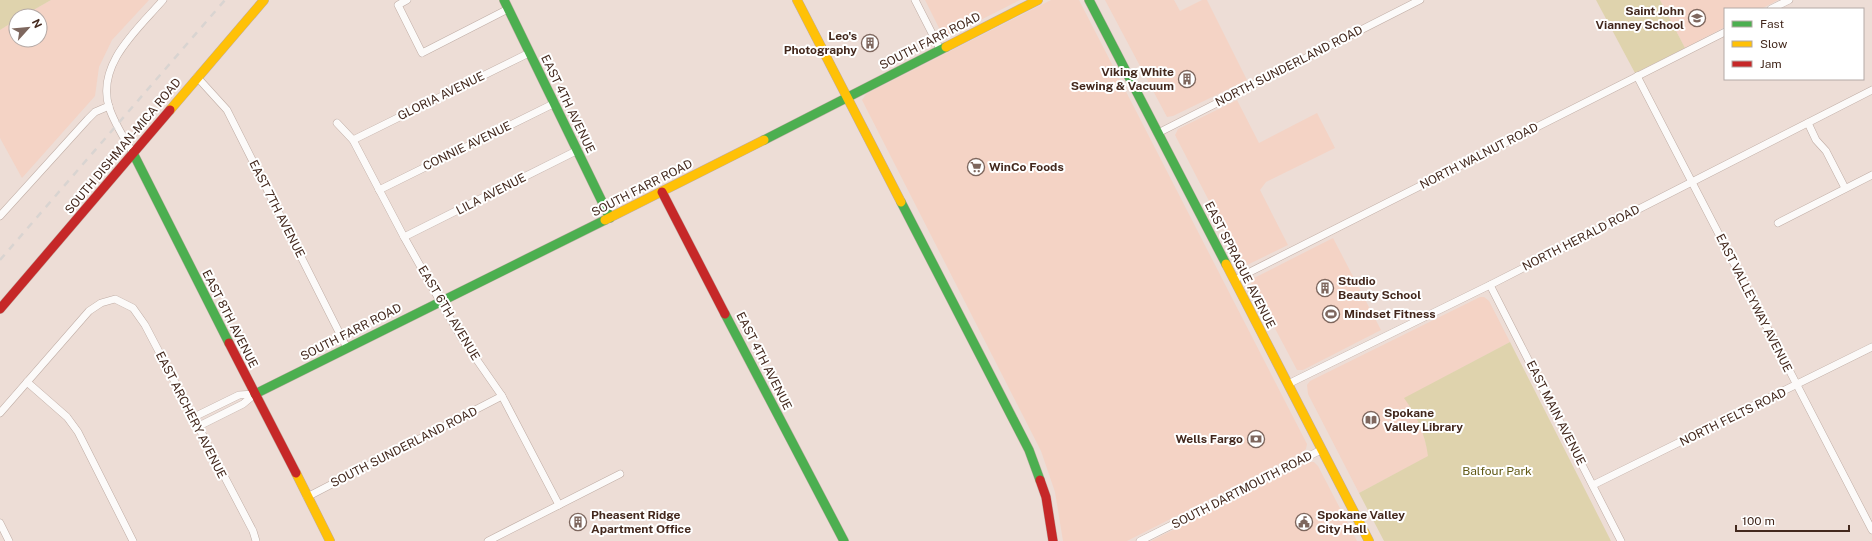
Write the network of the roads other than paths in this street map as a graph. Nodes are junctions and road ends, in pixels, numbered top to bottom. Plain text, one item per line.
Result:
1 (163, 0) edge
2 (264, 0) edge
3 (407, 0) edge
4 (504, 0) edge
5 (797, 0) edge
6 (915, 0) edge
7 (1038, 0) edge
8 (1089, 0) edge
9 (1420, 0) edge
10 (1789, 0) edge
11 (1773, 8) edge
12 (508, 9) junction
13 (1724, 33) edge
14 (940, 49) junction
15 (530, 53) junction
16 (1638, 76) junction
17 (197, 77) junction
18 (1872, 90) edge
19 (846, 97) junction
20 (555, 103) junction
21 (109, 106) junction
22 (337, 123) dead end
23 (1808, 123) junction
24 (1158, 133) junction
25 (353, 140) junction
26 (578, 150) junction
27 (133, 153) junction
28 (1872, 175) edge
29 (1692, 181) junction
30 (1845, 188) junction
31 (379, 190) junction
32 (662, 192) junction
33 (0, 216) edge
34 (610, 218) junction
35 (1778, 223) dead end
36 (404, 238) junction
37 (1234, 280) junction
38 (1490, 285) junction
39 (440, 301) junction
40 (0, 309) edge
41 (1872, 347) edge
42 (348, 348) junction
43 (27, 382) junction
44 (1288, 384) junction
45 (1797, 386) junction
46 (254, 394) junction
47 (502, 396) junction
48 (0, 413) edge
49 (192, 418) junction
50 (197, 428) junction
51 (1321, 450) junction
52 (620, 474) dead end
53 (1593, 485) junction
54 (307, 497) junction
55 (559, 505) junction
56 (0, 523) edge
57 (1872, 530) edge
58 (9, 541) edge
59 (133, 541) edge
60 (256, 541) edge
61 (330, 541) edge
62 (488, 541) edge
63 (844, 541) edge
64 (1053, 541) edge
65 (1140, 541) edge
66 (1369, 541) edge
67 (1621, 541) edge

1 - 21 street
2 - 17 street, SOUTH DISHMAN-MICA ROAD
3 - 12 street
4 - 12 street, EAST 4TH AVENUE
5 - 19 street
6 - 14 street
7 - 14 street, SOUTH FARR ROAD
8 - 24 street, EAST SPRAGUE AVENUE
9 - 24 street, NORTH SUNDERLAND ROAD
10 - 11 street
12 - 15 street, EAST 4TH AVENUE
13 - 16 street, NORTH WALNUT ROAD
14 - 19 street, SOUTH FARR ROAD
15 - 20 street, EAST 4TH AVENUE
15 - 25 street, GLORIA AVENUE
16 - 29 street, EAST VALLEYWAY AVENUE
16 - 37 street, NORTH WALNUT ROAD
17 - 27 street, SOUTH DISHMAN-MICA ROAD
17 - 42 street, EAST 7TH AVENUE
18 - 23 street, NORTH HERALD ROAD
19 - 32 street, SOUTH FARR ROAD
19 - 64 street
20 - 26 street, EAST 4TH AVENUE
20 - 31 street, CONNIE AVENUE
21 - 27 street, EAST 8TH AVENUE
21 - 33 street
22 - 25 street, EAST 6TH AVENUE
23 - 29 street, NORTH HERALD ROAD
23 - 30 street
24 - 37 street, EAST SPRAGUE AVENUE
25 - 31 street, EAST 6TH AVENUE
26 - 34 street, EAST 4TH AVENUE
26 - 36 street, LILA AVENUE
27 - 40 street, SOUTH DISHMAN-MICA ROAD
27 - 46 street, EAST 8TH AVENUE
28 - 30 street
29 - 38 street, NORTH HERALD ROAD
29 - 45 street, EAST VALLEYWAY AVENUE
30 - 35 street
31 - 36 street, EAST 6TH AVENUE
32 - 34 street, SOUTH FARR ROAD
32 - 63 street, EAST 4TH AVENUE
34 - 39 street, SOUTH FARR ROAD
36 - 39 street, EAST 6TH AVENUE
37 - 44 street, EAST SPRAGUE AVENUE
38 - 44 street, NORTH HERALD ROAD
38 - 53 street, EAST MAIN AVENUE
39 - 42 street, SOUTH FARR ROAD
39 - 47 street, EAST 6TH AVENUE
41 - 45 street, NORTH FELTS ROAD
42 - 46 street, SOUTH FARR ROAD
43 - 48 street
43 - 49 street, EAST ARCHERY AVENUE
43 - 59 street
44 - 51 street, EAST SPRAGUE AVENUE
45 - 53 street, NORTH FELTS ROAD
45 - 57 street, EAST VALLEYWAY AVENUE
46 - 49 street, SOUTH FARR ROAD
46 - 50 street, SOUTH FARR ROAD
46 - 54 street, EAST 8TH AVENUE
47 - 54 street, SOUTH SUNDERLAND ROAD
47 - 55 street, EAST 6TH AVENUE
49 - 50 street, EAST ARCHERY AVENUE
50 - 60 street, EAST ARCHERY AVENUE
51 - 65 street, SOUTH DARTMOUTH ROAD
51 - 66 street, EAST SPRAGUE AVENUE
52 - 55 street
53 - 67 street, EAST MAIN AVENUE
54 - 61 street, EAST 8TH AVENUE
55 - 62 street
56 - 58 street

